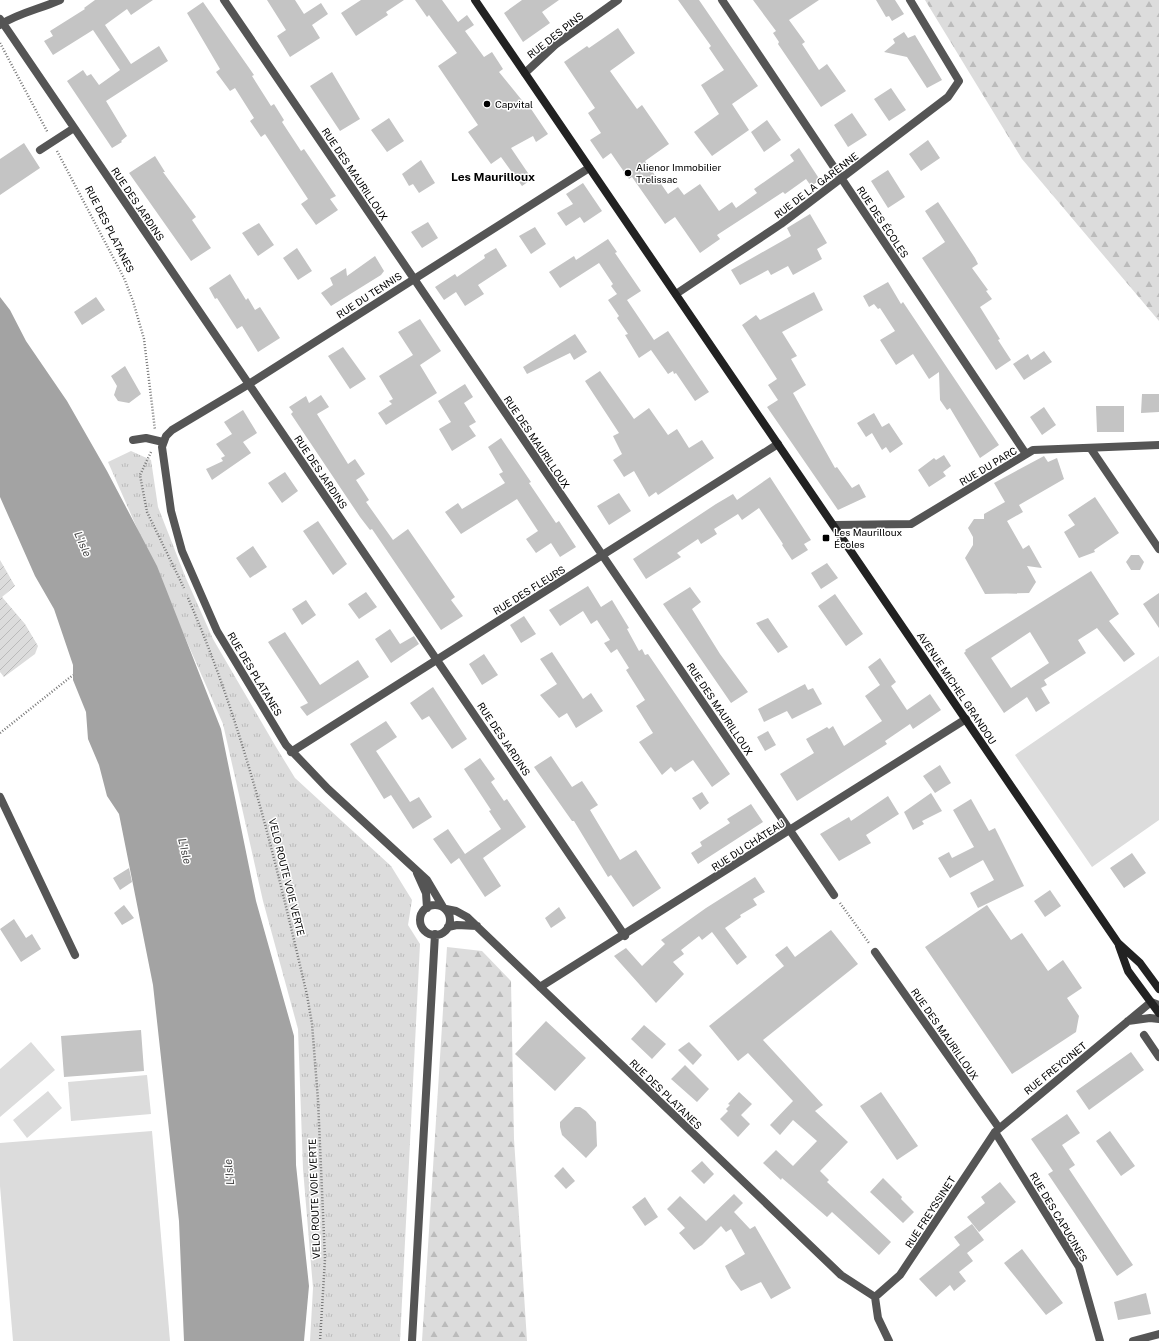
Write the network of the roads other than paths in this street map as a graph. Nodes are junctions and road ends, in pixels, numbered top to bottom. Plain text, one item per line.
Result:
1 (60, 0) edge
2 (224, 0) edge
3 (475, 0) edge
4 (618, 0) edge
5 (722, 0) edge
6 (910, 0) edge
7 (1, 22) edge
8 (525, 73) junction
9 (74, 128) junction
10 (40, 150) dead end
11 (589, 168) junction
12 (842, 179) junction
13 (413, 278) junction
14 (676, 294) junction
15 (249, 384) junction
16 (133, 440) dead end
17 (163, 442) junction
18 (778, 444) junction
19 (1159, 445) edge
20 (1091, 449) junction
21 (1026, 454) junction
22 (834, 525) junction
23 (1159, 549) edge
24 (603, 555) junction
25 (437, 660) junction
26 (966, 719) junction
27 (291, 752) junction
28 (0, 797) edge
29 (790, 830) junction
30 (415, 869) junction
31 (834, 895) road end
32 (427, 908) junction
33 (444, 908) junction
34 (477, 926) junction
35 (448, 928) junction
36 (435, 934) junction
37 (625, 936) junction
38 (1118, 943) junction
39 (875, 952) road end
40 (75, 955) dead end
41 (540, 987) junction
42 (1159, 989) edge
43 (1155, 1004) edge
44 (1159, 1013) edge
45 (1159, 1020) edge
46 (1128, 1021) junction
47 (1144, 1035) dead end
48 (1159, 1057) edge
49 (997, 1130) junction
50 (875, 1297) junction
51 (1159, 1334) edge
52 (412, 1341) edge
53 (889, 1341) edge
54 (1100, 1341) edge
55 (1133, 1341) edge

1 - 7 street
2 - 13 street, RUE DES MAURILLOUX
3 - 8 main road, AVENUE MICHEL GRANDOU
4 - 8 street, RUE DES PINS
5 - 12 street, RUE DES ÉCOLES
6 - 12 street, RUE DE LA GARENNE
7 - 9 street, RUE DES JARDINS
8 - 11 main road, AVENUE MICHEL GRANDOU
9 - 10 street
9 - 15 street, RUE DES JARDINS
11 - 13 street, RUE DU TENNIS
11 - 14 main road, AVENUE MICHEL GRANDOU
12 - 14 street, RUE DE LA GARENNE
12 - 21 street, RUE DES ÉCOLES
13 - 15 street, RUE DU TENNIS
13 - 24 street, RUE DES MAURILLOUX
14 - 18 main road, AVENUE MICHEL GRANDOU
15 - 17 street, RUE DU TENNIS
15 - 25 street, RUE DES JARDINS
16 - 17 street
17 - 27 street, RUE DES PLATANES
18 - 22 main road, AVENUE MICHEL GRANDOU
18 - 24 street, RUE DES FLEURS
19 - 20 street, RUE DU PARC
20 - 21 street, RUE DU PARC
20 - 23 street
21 - 22 street, RUE DU PARC
22 - 26 main road, AVENUE MICHEL GRANDOU
24 - 25 street, RUE DES FLEURS
24 - 29 street, RUE DES MAURILLOUX
25 - 27 street, RUE DES FLEURS
25 - 37 street, RUE DES JARDINS
26 - 29 street, RUE DU CHÂTEAU
26 - 38 main road, AVENUE MICHEL GRANDOU
27 - 30 street, RUE DES PLATANES
28 - 40 street
29 - 31 street, RUE DES MAURILLOUX
29 - 37 street, RUE DU CHÂTEAU
30 - 32 street, RUE DES PLATANES
30 - 33 street, RUE DES PLATANES
32 - 33 street, RUE DES PLATANES
32 - 36 street, RUE DES PLATANES
33 - 34 street, RUE DES PLATANES
33 - 35 street, RUE DES PLATANES
34 - 35 street
34 - 41 street, RUE DES PLATANES
35 - 36 street
36 - 52 street
37 - 41 street, RUE DU CHÂTEAU
38 - 42 main road, AVENUE MICHEL GRANDOU
38 - 43 main road, AVENUE MICHEL GRANDOU
39 - 49 street, RUE DES MAURILLOUX
41 - 50 street, RUE DES PLATANES
43 - 44 main road, AVENUE MICHEL GRANDOU
43 - 46 street, RUE FREYCINET
45 - 46 street
46 - 49 street, RUE FREYCINET
47 - 48 street
49 - 50 street, RUE FREYSSINET
49 - 54 street, RUE DES CAPUCINES
50 - 53 street
51 - 55 street

